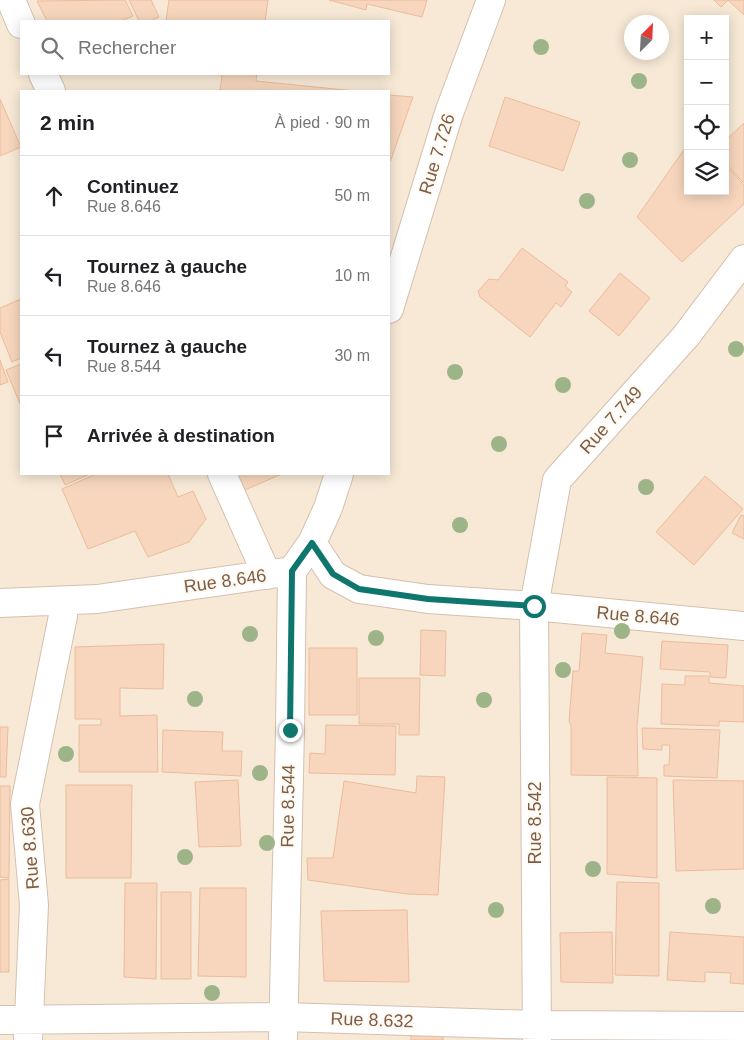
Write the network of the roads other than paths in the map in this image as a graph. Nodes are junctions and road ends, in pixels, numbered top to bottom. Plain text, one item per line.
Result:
1 (10, 0) edge
2 (491, 0) edge
3 (20, 22) edge
4 (43, 75) edge
5 (51, 90) edge
6 (744, 259) edge
7 (390, 306) edge
8 (223, 475) edge
9 (338, 475) edge
10 (312, 543) junction
11 (279, 573) junction
12 (61, 601) junction
13 (0, 604) edge
14 (534, 606) junction
15 (744, 626) edge
16 (0, 1020) edge
17 (744, 1026) edge
18 (283, 1028) edge
19 (29, 1030) edge
20 (537, 1033) edge

1 - 3 street
2 - 7 street, Rue 7.726
4 - 5 street
6 - 14 street, Rue 7.749
8 - 11 street
9 - 10 street
10 - 11 street, Rue 8.646
10 - 14 street, Rue 8.646
11 - 12 street, Rue 8.646
11 - 18 street, Rue 8.544
12 - 13 street, Rue 8.646
12 - 19 street, Rue 8.630
14 - 15 street, Rue 8.646
14 - 20 street, Rue 8.542
16 - 19 street, Rue 8.632
17 - 20 street, Rue 8.632
18 - 19 street, Rue 8.632
18 - 20 street, Rue 8.632

